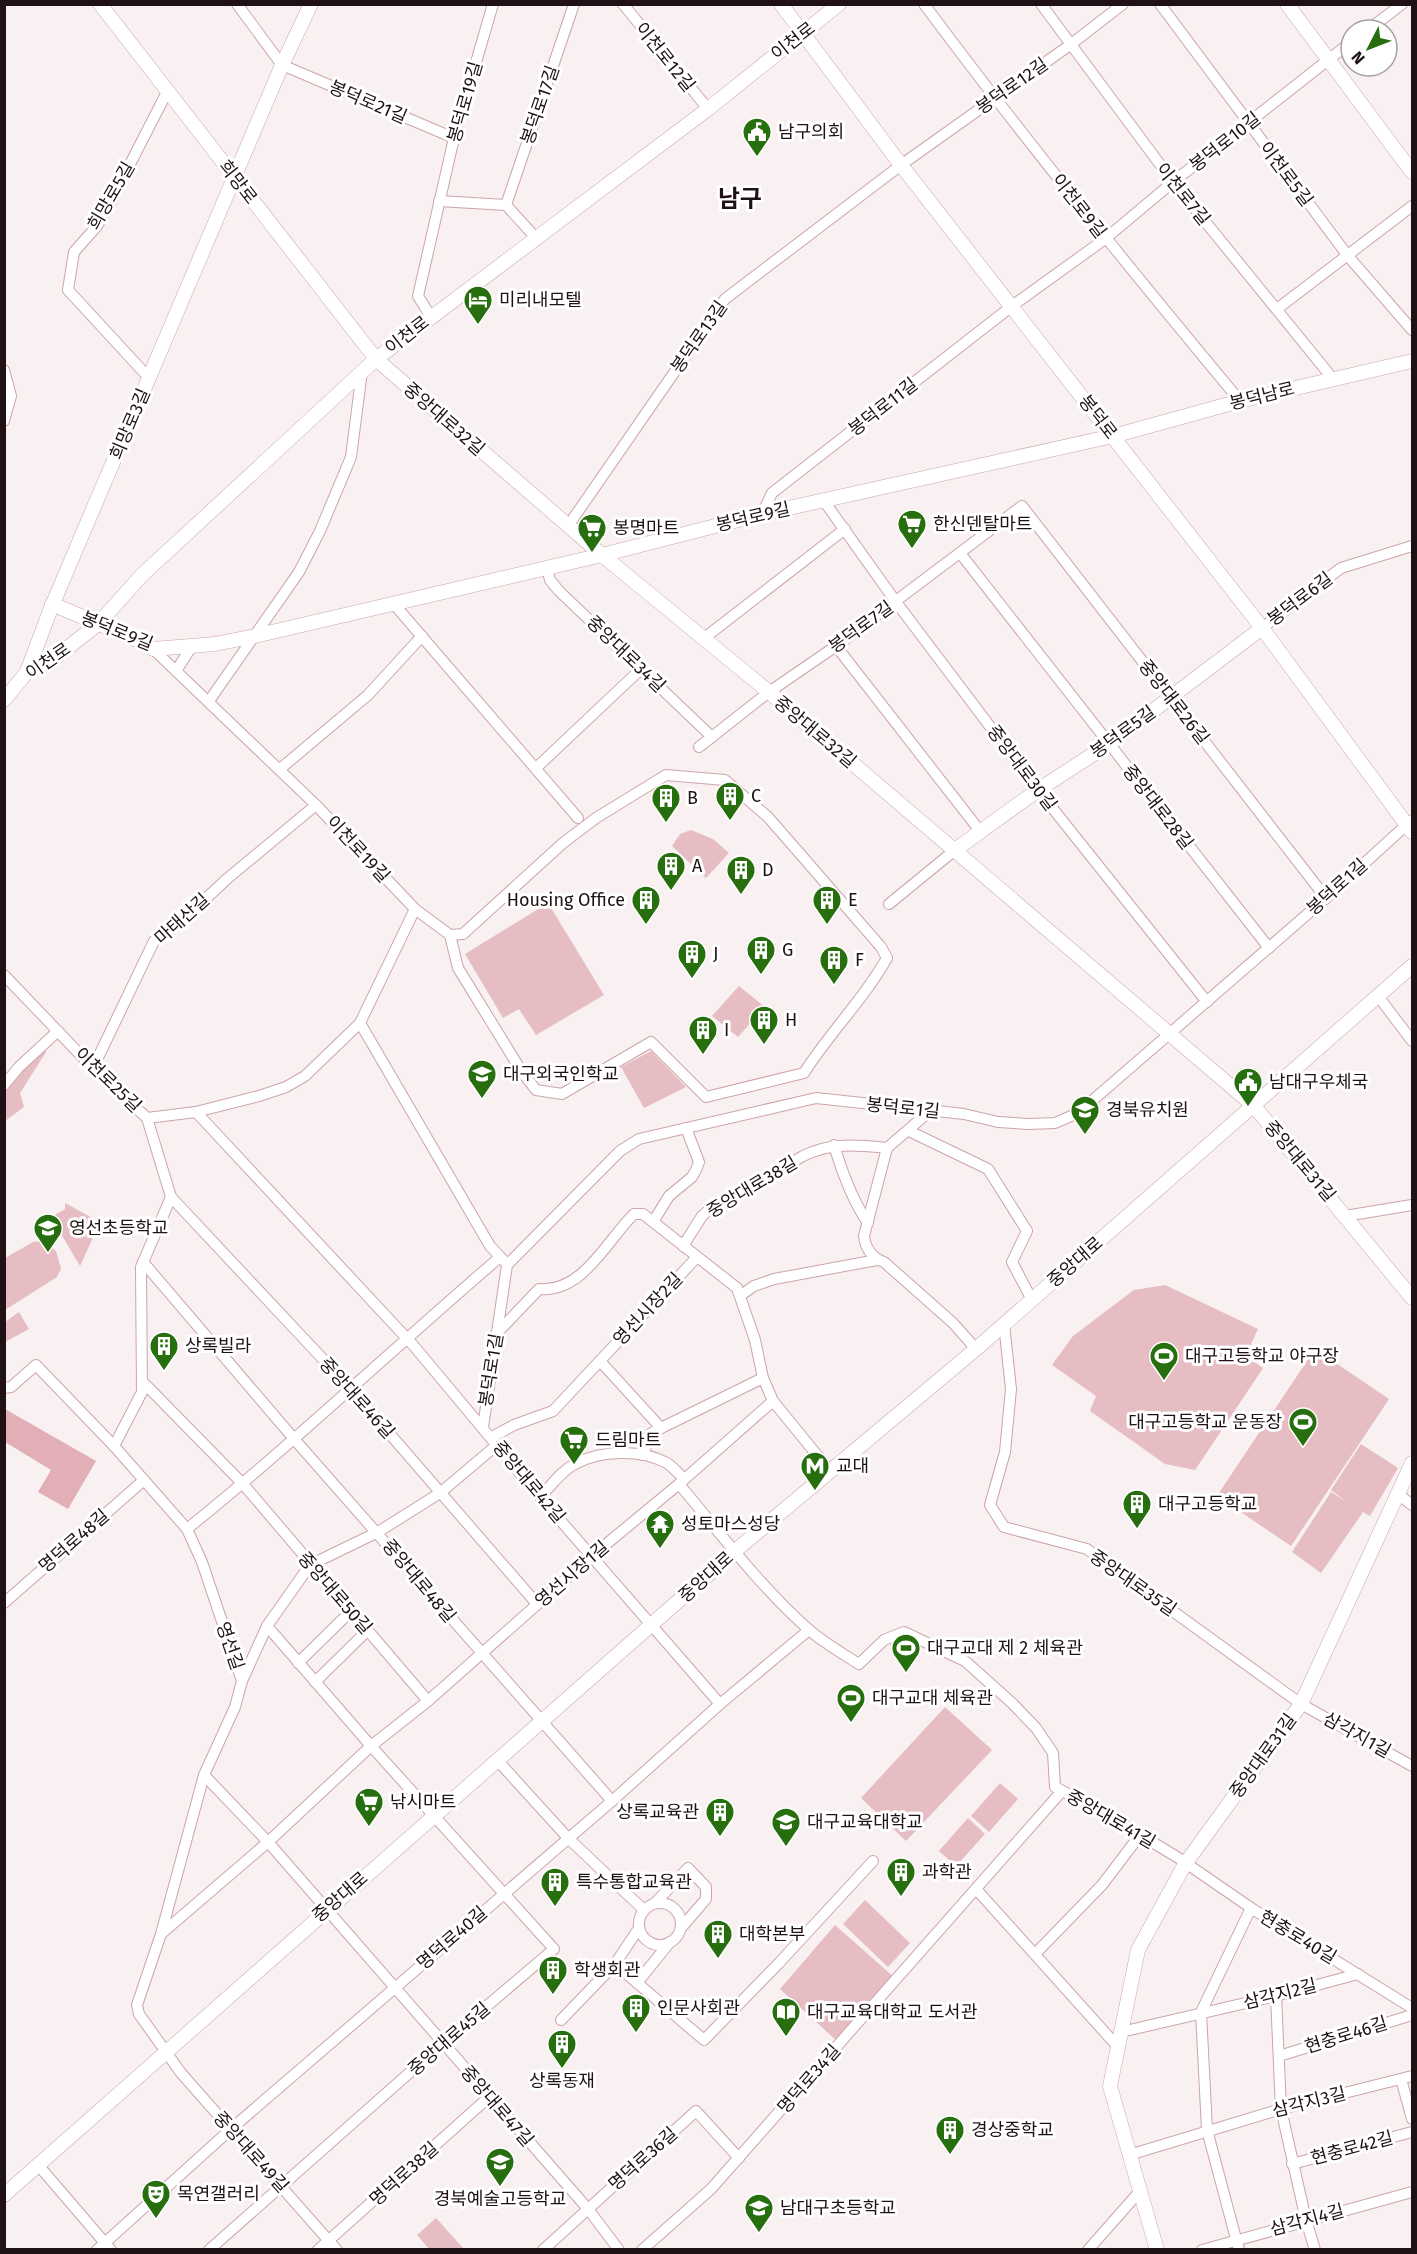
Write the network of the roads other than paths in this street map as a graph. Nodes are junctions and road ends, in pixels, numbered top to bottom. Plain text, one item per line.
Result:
1 (100, 4) edge
2 (237, 4) edge
3 (311, 4) edge
4 (493, 4) edge
5 (574, 4) edge
6 (623, 4) edge
7 (781, 4) edge
8 (839, 4) edge
9 (924, 4) edge
10 (1041, 4) edge
11 (1123, 4) edge
12 (1160, 4) edge
13 (1287, 4) edge
14 (1402, 4) edge
15 (1384, 18) edge
16 (802, 33) junction
17 (1070, 45) junction
18 (1339, 51) edge
19 (1327, 60) junction
20 (282, 65) junction
21 (167, 92) junction
22 (994, 99) junction
23 (708, 109) junction
24 (1249, 124) junction
25 (454, 138) junction
26 (901, 165) junction
27 (1413, 172) edge
28 (234, 176) junction
29 (1173, 182) junction
30 (439, 201) junction
31 (506, 205) junction
32 (1413, 206) edge
33 (536, 238) junction
34 (1105, 239) junction
35 (1348, 256) junction
36 (1012, 306) junction
37 (1277, 309) junction
38 (431, 316) junction
39 (1413, 330) edge
40 (376, 359) junction
41 (1413, 361) edge
42 (4, 370) edge
43 (362, 370) junction
44 (150, 379) junction
45 (1333, 379) junction
46 (1240, 401) junction
47 (4, 421) edge
48 (1113, 436) junction
49 (824, 501) junction
50 (1022, 507) joint
51 (762, 514) junction
52 (568, 526) junction
53 (845, 529) junction
54 (1411, 550) edge
55 (960, 553) junction
56 (602, 555) junction
57 (548, 568) junction
58 (896, 602) junction
59 (393, 603) junction
60 (52, 604) junction
61 (99, 623) junction
62 (1262, 628) junction
63 (255, 636) junction
64 (422, 636) junction
65 (703, 639) junction
66 (192, 646) junction
67 (836, 646) junction
68 (153, 649) junction
69 (641, 669) junction
70 (176, 670) junction
71 (27, 672) junction
72 (769, 692) junction
73 (1170, 698) junction
74 (4, 700) edge
75 (209, 700) junction
76 (712, 736) junction
77 (1109, 744) junction
78 (699, 747) dead end
79 (536, 768) junction
80 (280, 769) junction
81 (1038, 790) junction
82 (316, 804) junction
83 (578, 818) dead end
84 (1411, 826) edge
85 (980, 831) junction
86 (955, 850) junction
87 (1326, 898) junction
88 (889, 903) dead end
89 (416, 909) junction
90 (450, 935) junction
91 (1269, 948) junction
92 (1413, 966) edge
93 (4, 975) edge
94 (1378, 996) junction
95 (1207, 1002) junction
96 (360, 1023) junction
97 (58, 1031) junction
98 (1168, 1033) junction
99 (1413, 1041) edge
100 (93, 1068) junction
101 (4, 1085) edge
102 (1254, 1106) junction
103 (930, 1111) junction
104 (196, 1112) junction
105 (147, 1118) junction
106 (686, 1128) junction
107 (909, 1131) junction
108 (834, 1145) junction
109 (887, 1148) junction
110 (171, 1197) junction
111 (1413, 1205) edge
112 (1345, 1216) junction
113 (653, 1222) junction
114 (868, 1222) junction
115 (683, 1246) junction
116 (697, 1257) junction
117 (877, 1260) junction
118 (504, 1261) junction
119 (143, 1262) junction
120 (741, 1295) junction
121 (1413, 1298) edge
122 (1032, 1300) junction
123 (1004, 1324) junction
124 (497, 1333) junction
125 (407, 1337) junction
126 (976, 1349) junction
127 (600, 1361) junction
128 (763, 1378) junction
129 (142, 1381) junction
130 (4, 1388) edge
131 (350, 1388) junction
132 (773, 1401) junction
133 (483, 1427) junction
134 (661, 1428) junction
135 (295, 1440) junction
136 (495, 1441) junction
137 (114, 1446) junction
138 (643, 1455) junction
139 (1413, 1463) edge
140 (830, 1471) junction
141 (144, 1480) junction
142 (682, 1481) junction
143 (243, 1484) junction
144 (440, 1494) junction
145 (1398, 1494) junction
146 (540, 1497) junction
147 (1413, 1505) edge
148 (187, 1529) junction
149 (378, 1532) junction
150 (735, 1551) junction
151 (593, 1555) junction
152 (310, 1565) junction
153 (4, 1602) edge
154 (537, 1604) junction
155 (350, 1612) junction
156 (267, 1626) junction
157 (651, 1626) junction
158 (809, 1630) junction
159 (367, 1631) junction
160 (482, 1654) junction
161 (298, 1663) junction
162 (242, 1681) junction
163 (315, 1682) junction
164 (428, 1701) junction
165 (720, 1704) junction
166 (1301, 1704) junction
167 (542, 1723) junction
168 (371, 1746) junction
169 (498, 1761) junction
170 (1413, 1766) edge
171 (204, 1775) junction
172 (1062, 1791) junction
173 (612, 1801) junction
174 (434, 1814) junction
175 (1140, 1835) junction
176 (568, 1838) junction
177 (268, 1842) junction
178 (873, 1861) dead end
179 (1185, 1864) junction
180 (976, 1889) junction
181 (504, 1893) junction
182 (655, 1903) junction
183 (1251, 1908) junction
184 (326, 1909) junction
185 (644, 1910) junction
186 (639, 1928) junction
187 (681, 1928) junction
188 (161, 1934) junction
189 (670, 1942) junction
190 (1035, 1954) junction
191 (615, 1964) junction
192 (1358, 1974) junction
193 (636, 1983) junction
194 (395, 1987) junction
195 (1276, 1996) junction
196 (1413, 2008) edge
197 (1201, 2012) junction
198 (139, 2014) joint
199 (1413, 2015) edge
200 (561, 2020) dead end
201 (1121, 2032) junction
202 (442, 2044) junction
203 (1118, 2047) junction
204 (166, 2052) junction
205 (1279, 2056) junction
206 (1413, 2076) edge
207 (1401, 2079) junction
208 (489, 2097) junction
209 (1281, 2109) junction
210 (1413, 2119) edge
211 (231, 2129) junction
212 (1207, 2130) junction
213 (1413, 2132) edge
214 (1130, 2155) junction
215 (739, 2158) junction
216 (1292, 2164) junction
217 (39, 2166) junction
218 (281, 2186) junction
219 (8, 2189) edge
220 (1140, 2191) junction
221 (1413, 2192) edge
222 (588, 2209) junction
223 (1306, 2220) junction
224 (330, 2240) junction
225 (1237, 2244) edge
226 (104, 2247) edge
227 (209, 2250) edge
228 (318, 2250) edge
229 (337, 2250) edge
230 (543, 2250) edge
231 (620, 2250) edge
232 (642, 2250) edge
233 (1088, 2250) edge
234 (1157, 2250) edge
235 (1202, 2250) edge
236 (1315, 2250) edge

1 - 21 street, 희망로
2 - 20 street
3 - 20 street
4 - 25 street, 봉덕로19길
5 - 31 street, 봉덕로17길
6 - 23 street, 이천로12길
7 - 16 street, 봉덕로
8 - 16 street, 이천로
9 - 22 street, 이천로9길
10 - 17 street, 이천로7길
11 - 17 street, 봉덕로12길
12 - 24 street, 이천로5길
13 - 19 street
14 - 15 street
16 - 23 street, 이천로
16 - 26 street, 봉덕로
17 - 22 street, 봉덕로12길
17 - 29 street, 이천로7길
18 - 19 street, 봉덕로10길
19 - 24 street, 봉덕로10길
19 - 27 street
20 - 25 street, 봉덕로21길
20 - 28 street
21 - 28 street, 희망로
21 - 44 street, 희망로5길
22 - 26 street, 봉덕로12길
22 - 34 street, 이천로9길
23 - 33 street, 이천로
24 - 29 street, 봉덕로10길
24 - 35 street, 이천로5길
25 - 30 street, 봉덕로19길
26 - 36 street, 봉덕로
26 - 52 street, 봉덕로13길
28 - 40 street, 희망로
28 - 44 street, 희망로3길
29 - 34 street, 봉덕로10길
29 - 37 street, 이천로7길
30 - 31 street
30 - 38 street, 봉덕로19길
31 - 33 street
32 - 35 street
33 - 38 street, 이천로
34 - 36 street, 봉덕로10길
34 - 46 street, 이천로9길
35 - 37 street
35 - 39 street, 이천로5길
36 - 48 street, 봉덕로
36 - 51 street, 봉덕로11길
37 - 45 street, 이천로7길
38 - 40 street, 이천로
40 - 43 street, 이천로
40 - 52 street, 중앙대로32길
41 - 45 street, 봉덕남로
42 - 47 street
43 - 61 street, 이천로
43 - 63 street
44 - 60 street, 희망로3길
45 - 46 street, 봉덕남로
46 - 48 street, 봉덕남로
48 - 49 street, 봉덕로9길
48 - 62 street, 봉덕로
49 - 51 street, 봉덕로9길
49 - 53 street, 중앙대로30길
50 - 55 street, 봉덕로7길
50 - 73 street, 중앙대로26길
51 - 56 street, 봉덕로9길
52 - 56 street, 중앙대로32길
53 - 58 street, 중앙대로30길
53 - 65 street
54 - 62 street, 봉덕로6길
55 - 58 street, 봉덕로7길
55 - 77 street, 중앙대로28길
56 - 57 street, 봉덕로9길
56 - 65 street, 중앙대로32길
57 - 59 street, 봉덕로9길
57 - 69 street, 중앙대로34길
58 - 67 street, 봉덕로7길
58 - 81 street, 중앙대로30길
59 - 63 street, 봉덕로9길
59 - 64 street
60 - 61 street, 봉덕로9길
60 - 71 street, 희망로3길
61 - 68 street, 봉덕로9길
61 - 71 street, 이천로
62 - 73 street, 봉덕로5길
62 - 84 street, 봉덕로
63 - 66 street, 봉덕로9길
63 - 75 street
64 - 79 street
64 - 80 street
65 - 72 street, 중앙대로32길
66 - 68 street, 봉덕로9길
66 - 70 street
67 - 72 street, 봉덕로7길
67 - 85 street
68 - 70 street, 이천로19길
69 - 76 street, 중앙대로34길
69 - 79 street
70 - 75 street, 이천로19길
71 - 74 street, 이천로
72 - 76 street, 봉덕로7길
72 - 86 street, 중앙대로32길
73 - 77 street, 봉덕로5길
73 - 87 street, 중앙대로26길
75 - 80 street, 이천로19길
76 - 78 street, 봉덕로7길
77 - 81 street, 봉덕로5길
77 - 91 street, 중앙대로28길
79 - 83 street
80 - 82 street, 이천로19길
81 - 85 street, 봉덕로5길
81 - 95 street, 중앙대로30길
82 - 89 street, 이천로19길
82 - 100 street, 마태산길
84 - 87 street, 봉덕로1길
85 - 86 street, 봉덕로5길
86 - 88 street, 봉덕로5길
86 - 98 street, 중앙대로32길
87 - 91 street, 봉덕로1길
89 - 90 street, 이천로19길
89 - 96 street
90 - 90 street
91 - 95 street, 봉덕로1길
92 - 94 street, 중앙대로
93 - 97 street, 이천로25길
94 - 99 street
94 - 102 street, 중앙대로
95 - 98 street, 봉덕로1길
96 - 104 street
96 - 118 street
97 - 100 street, 이천로25길
97 - 101 street
98 - 102 street, 중앙대로32길
98 - 103 street, 봉덕로1길
100 - 105 street, 이천로25길
102 - 112 street, 중앙대로31길
102 - 122 street, 중앙대로
103 - 106 street, 봉덕로1길
103 - 107 street
104 - 105 street
104 - 125 street, 중앙대로42길
105 - 110 street, 이천로25길
106 - 113 street
106 - 118 street, 봉덕로1길
107 - 109 street
107 - 122 street
108 - 109 street, 중앙대로38길
108 - 114 street
108 - 115 street, 중앙대로38길
109 - 114 street
110 - 119 street
110 - 131 street, 중앙대로46길
111 - 112 street, 중앙대로31길
112 - 121 street, 중앙대로31길
113 - 115 street
113 - 124 street
114 - 117 street
115 - 116 street
116 - 120 street
116 - 127 street, 영선시장2길
117 - 120 street
117 - 126 street
118 - 124 street, 봉덕로1길
118 - 125 street
119 - 129 street
119 - 135 street, 중앙대로48길
120 - 128 street
122 - 123 street, 중앙대로
123 - 126 street, 중앙대로
123 - 166 street, 중앙대로35길
124 - 133 street, 봉덕로1길
125 - 131 street
125 - 133 street, 중앙대로42길
126 - 140 street, 중앙대로
127 - 134 street, 영선시장2길
127 - 136 street, 영선시장2길
128 - 132 street
128 - 134 street
129 - 137 street
129 - 143 street, 중앙대로50길
130 - 137 street, 영선길
131 - 135 street
131 - 144 street, 중앙대로46길
132 - 140 street
132 - 142 street, 영선시장1길
133 - 136 street, 중앙대로42길
134 - 138 street
135 - 143 street
135 - 149 street, 중앙대로48길
136 - 144 street, 영선시장2길
136 - 146 street, 중앙대로42길
137 - 141 street, 영선길
138 - 142 street, 중앙대로41길
138 - 146 street
139 - 145 street, 중앙대로31길
140 - 150 street, 중앙대로
141 - 148 street, 영선길
141 - 153 street, 명덕로48길
142 - 150 street, 중앙대로41길
142 - 151 street, 영선시장1길
143 - 148 street
143 - 152 street, 중앙대로50길
144 - 149 street, 영선시장2길
144 - 154 street, 중앙대로46길
145 - 147 street
145 - 166 street, 중앙대로31길
146 - 151 street, 중앙대로42길
148 - 162 street, 영선길
149 - 152 street, 영선시장2길
149 - 160 street, 중앙대로48길
150 - 157 street, 중앙대로
150 - 158 street, 중앙대로41길
151 - 154 street, 영선시장1길
151 - 157 street, 중앙대로42길
152 - 155 street, 중앙대로50길
152 - 156 street, 영선시장2길
154 - 160 street, 영선시장1길
155 - 159 street, 중앙대로50길
155 - 161 street
156 - 161 street
156 - 162 street, 영선시장2길
157 - 165 street, 중앙대로42길
157 - 167 street, 중앙대로
158 - 165 street, 명덕로40길
158 - 172 street, 중앙대로41길
159 - 163 street
159 - 164 street, 중앙대로50길
160 - 164 street, 영선시장1길
160 - 167 street, 중앙대로48길
161 - 163 street
162 - 171 street, 영선길
163 - 168 street
164 - 168 street, 영선시장1길
165 - 173 street, 명덕로40길
166 - 170 street, 삼각지1길
166 - 179 street, 중앙대로31길
167 - 169 street, 중앙대로
167 - 173 street, 중앙대로48길
168 - 174 street, 중앙대로45길
168 - 177 street, 영선시장1길
169 - 174 street, 중앙대로
169 - 176 street
171 - 177 street
171 - 188 street, 영선길
172 - 175 street, 중앙대로41길
172 - 180 street, 명덕로34길
173 - 176 street, 명덕로40길
174 - 181 street, 중앙대로45길
174 - 184 street, 중앙대로
175 - 179 street, 중앙대로41길
175 - 190 street
176 - 181 street, 명덕로40길
176 - 185 street
177 - 184 street
177 - 188 street, 영선시장1길
178 - 193 street
179 - 183 street, 현충로40길
179 - 201 street, 중앙대로31길
180 - 190 street
180 - 215 street, 명덕로34길
181 - 194 street, 명덕로40길
181 - 202 street, 중앙대로45길
182 - 185 street
182 - 187 street
182 - 187 street
183 - 192 street, 현충로40길
183 - 197 street
184 - 194 street, 중앙대로47길
184 - 204 street, 중앙대로
185 - 186 street
186 - 189 street
186 - 191 street
187 - 189 street
188 - 198 street, 영선길
189 - 193 street
190 - 203 street
191 - 193 street
191 - 200 street
192 - 195 street, 삼각지2길
192 - 196 street, 현충로40길
194 - 202 street, 중앙대로47길
194 - 211 street, 명덕로40길
195 - 197 street, 삼각지2길
195 - 205 street, 현충로46길
197 - 201 street, 삼각지2길
197 - 212 street
198 - 204 street, 중앙대로49길
199 - 205 street, 현충로46길
201 - 203 street, 중앙대로31길
202 - 208 street, 중앙대로47길
202 - 218 street, 중앙대로45길
203 - 214 street, 중앙대로31길
204 - 211 street, 중앙대로49길
204 - 217 street, 중앙대로
205 - 209 street, 현충로46길
206 - 207 street, 삼각지3길
207 - 209 street, 삼각지3길
207 - 210 street, 현충로42길
208 - 222 street, 중앙대로47길
208 - 224 street, 명덕로38길
209 - 212 street, 삼각지3길
209 - 216 street, 현충로46길
211 - 218 street, 중앙대로49길
211 - 226 street, 명덕로40길
212 - 214 street, 삼각지3길
212 - 225 street
213 - 216 street, 현충로42길
214 - 220 street, 중앙대로31길
215 - 222 street, 명덕로36길
215 - 232 street, 명덕로34길
216 - 223 street, 현충로46길
217 - 219 street, 중앙대로
217 - 226 street
218 - 224 street, 중앙대로49길
218 - 227 street, 중앙대로45길
220 - 233 street
220 - 234 street, 중앙대로31길
221 - 223 street, 삼각지4길
222 - 230 street, 명덕로36길
222 - 231 street, 중앙대로47길
223 - 225 street, 삼각지4길
223 - 236 street, 현충로46길
224 - 228 street, 명덕로38길
224 - 229 street, 중앙대로49길
225 - 235 street, 삼각지4길

